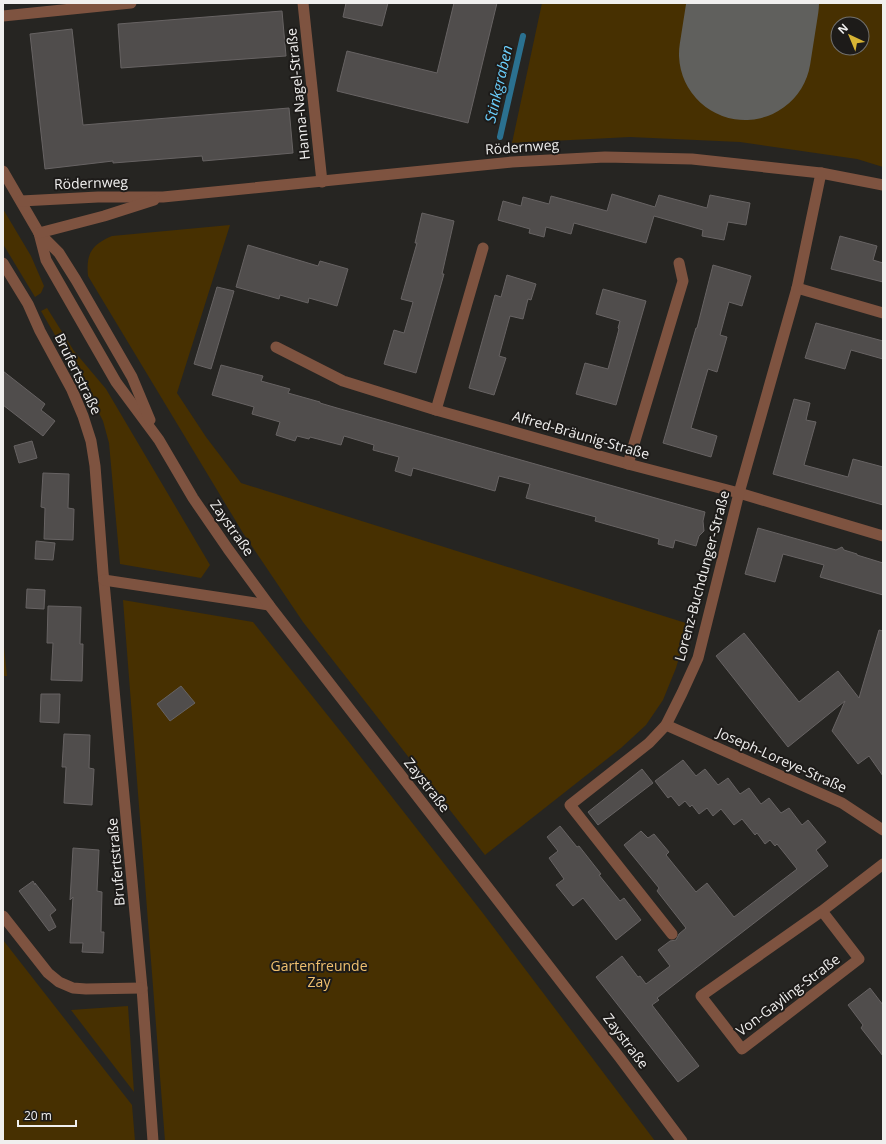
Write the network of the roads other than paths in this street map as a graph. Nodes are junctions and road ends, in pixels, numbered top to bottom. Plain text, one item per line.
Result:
1 (131, 3) edge
2 (303, 3) edge
3 (3, 16) edge
4 (3, 171) edge
5 (821, 173) junction
6 (322, 182) junction
7 (883, 185) edge
8 (163, 197) junction
9 (21, 201) junction
10 (39, 233) junction
11 (483, 248) dead end
12 (3, 263) edge
13 (679, 263) dead end
14 (797, 288) junction
15 (883, 312) edge
16 (276, 347) dead end
17 (436, 410) junction
18 (159, 440) junction
19 (628, 464) junction
20 (739, 493) junction
21 (883, 536) edge
22 (104, 580) junction
23 (269, 605) junction
24 (666, 725) junction
25 (883, 830) edge
26 (883, 864) edge
27 (822, 911) junction
28 (3, 916) edge
29 (672, 934) dead end
30 (142, 988) junction
31 (153, 1141) edge
32 (682, 1141) edge

1 - 3 street
2 - 6 street, Hanna-Nagel-Straße
4 - 9 street, Zaystraße
5 - 6 street, Rödernweg
5 - 7 street, Rödernweg
5 - 14 street, Lorenz-Buchdunger-Straße
6 - 8 street, Rödernweg
8 - 9 street, Rödernweg
8 - 10 street, Rödernweg
9 - 10 street, Zaystraße
10 - 18 street, Zaystraße
10 - 18 street, Zaystraße
11 - 17 street
12 - 22 street, Brufertstraße
13 - 19 street
14 - 15 street
14 - 20 street, Lorenz-Buchdunger-Straße
16 - 17 street, Alfred-Bräunig-Straße
17 - 19 street, Alfred-Bräunig-Straße
18 - 23 street, Zaystraße
19 - 20 street, Alfred-Bräunig-Straße
20 - 21 street, Alfred-Bräunig-Straße
20 - 24 street, Lorenz-Buchdunger-Straße
22 - 23 street
22 - 30 street, Brufertstraße
23 - 32 street, Zaystraße
24 - 25 street, Joseph-Loreye-Straße
24 - 29 street, Lorenz-Buchdunger-Straße
26 - 27 street, Von-Gayling-Straße
27 - 27 street, Von-Gayling-Straße
28 - 30 street
30 - 31 street, Brufertstraße

